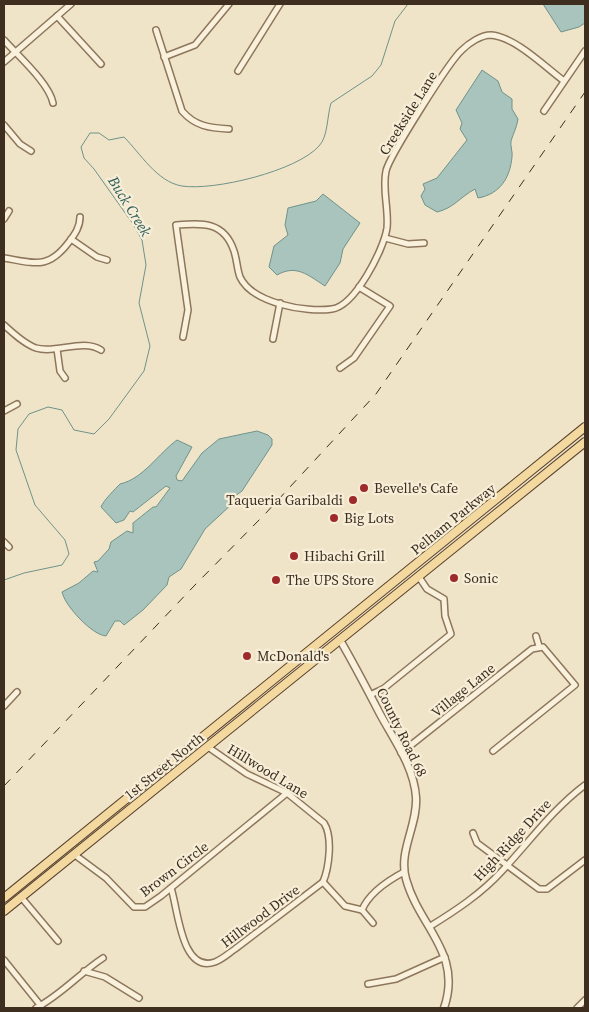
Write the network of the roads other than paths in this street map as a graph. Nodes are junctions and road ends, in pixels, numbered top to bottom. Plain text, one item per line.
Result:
1 (70, 4) edge
2 (228, 4) edge
3 (280, 4) edge
4 (57, 16) junction
5 (156, 30) dead end
6 (4, 40) edge
7 (585, 51) edge
8 (15, 52) junction
9 (164, 57) junction
10 (4, 62) edge
11 (101, 64) dead end
12 (238, 71) dead end
13 (564, 81) junction
14 (53, 103) dead end
15 (544, 111) dead end
16 (4, 126) edge
17 (229, 129) dead end
18 (31, 151) dead end
19 (9, 211) dead end
20 (80, 217) dead end
21 (4, 219) edge
22 (385, 238) junction
23 (71, 239) junction
24 (424, 243) dead end
25 (4, 258) edge
26 (107, 260) dead end
27 (359, 287) junction
28 (280, 303) junction
29 (4, 325) edge
30 (183, 336) dead end
31 (273, 339) dead end
32 (57, 349) junction
33 (101, 350) dead end
34 (340, 368) dead end
35 (65, 378) dead end
36 (17, 404) dead end
37 (4, 411) edge
38 (585, 427) edge
39 (585, 442) edge
40 (544, 460) junction
41 (553, 469) junction
42 (480, 514) junction
43 (486, 523) junction
44 (4, 542) edge
45 (10, 547) dead end
46 (425, 557) junction
47 (433, 565) junction
48 (419, 577) junction
49 (336, 629) junction
50 (536, 636) dead end
51 (340, 640) junction
52 (538, 646) junction
53 (290, 666) junction
54 (297, 675) junction
55 (17, 692) dead end
56 (370, 694) junction
57 (248, 701) junction
58 (4, 706) edge
59 (255, 709) junction
60 (200, 739) junction
61 (208, 747) junction
62 (494, 751) dead end
63 (401, 753) junction
64 (168, 765) junction
65 (174, 774) junction
66 (585, 785) edge
67 (287, 793) junction
68 (118, 805) junction
69 (125, 814) junction
70 (473, 833) dead end
71 (68, 846) junction
72 (74, 855) junction
73 (585, 860) edge
74 (506, 866) junction
75 (404, 872) junction
76 (323, 882) junction
77 (171, 888) junction
78 (14, 889) junction
79 (21, 897) junction
80 (4, 898) edge
81 (362, 910) junction
82 (4, 911) edge
83 (373, 923) dead end
84 (429, 927) junction
85 (58, 941) dead end
86 (445, 957) junction
87 (103, 958) dead end
88 (4, 960) edge
89 (84, 971) junction
90 (368, 984) dead end
91 (139, 998) dead end
92 (585, 1000) edge
93 (39, 1007) edge
94 (444, 1008) edge
95 (577, 1008) edge

1 - 4 street
2 - 9 street
3 - 12 street
4 - 8 street
4 - 11 street
5 - 9 street
6 - 8 street
7 - 13 street
8 - 10 street
8 - 14 street
9 - 17 street
13 - 15 street
13 - 22 street, Creekside Lane
16 - 18 street
19 - 21 street
20 - 23 street
22 - 24 street
22 - 27 street, Creekside Lane
23 - 25 street
23 - 26 street
27 - 28 street, Creekside Lane
27 - 34 street
28 - 30 street, Creekside Lane
28 - 31 street
29 - 32 street
32 - 33 street
32 - 35 street
36 - 37 street
38 - 40 main road, Pelham Parkway
39 - 41 main road, Pelham Parkway
40 - 41 main road
40 - 42 main road, Pelham Parkway
41 - 43 main road, Pelham Parkway
42 - 43 main road
42 - 46 main road, Pelham Parkway
43 - 47 main road, Pelham Parkway
44 - 45 street
46 - 47 main road
46 - 49 main road, Pelham Parkway
47 - 48 main road, Pelham Parkway
48 - 51 main road, Pelham Parkway
48 - 56 street
49 - 51 main road
49 - 53 main road, 1st Street North
50 - 52 street
51 - 54 main road, 1st Street North
51 - 56 street, County Road 68
52 - 62 street
52 - 63 street, Village Lane
53 - 54 main road
53 - 57 main road, 1st Street North
54 - 59 main road, 1st Street North
55 - 58 street
56 - 63 street, County Road 68
57 - 59 main road
57 - 60 main road, 1st Street North
59 - 61 main road, 1st Street North
60 - 61 main road
60 - 64 main road, 1st Street North
61 - 65 main road, 1st Street North
61 - 67 street, Hillwood Lane
63 - 75 street, County Road 68
64 - 65 main road
64 - 68 main road, 1st Street North
65 - 69 main road, 1st Street North
66 - 74 street, High Ridge Drive
67 - 76 street, Hillwood Lane
67 - 77 street, Brown Circle
68 - 69 main road
68 - 71 main road, 1st Street North
69 - 72 main road, 1st Street North
70 - 74 street
71 - 72 main road
71 - 78 main road, 1st Street North
72 - 77 street, Brown Circle
72 - 79 main road, 1st Street North
73 - 74 street
74 - 84 street, High Ridge Drive
75 - 81 street
75 - 84 street, County Road 68
76 - 77 street, Hillwood Drive
76 - 81 street
78 - 79 main road
78 - 80 main road, 1st Street North
79 - 82 main road, 1st Street North
79 - 85 street
81 - 83 street
84 - 86 street, County Road 68
86 - 90 street
86 - 94 street, County Road 68
87 - 89 street
88 - 93 street
89 - 91 street
89 - 93 street
92 - 95 street

